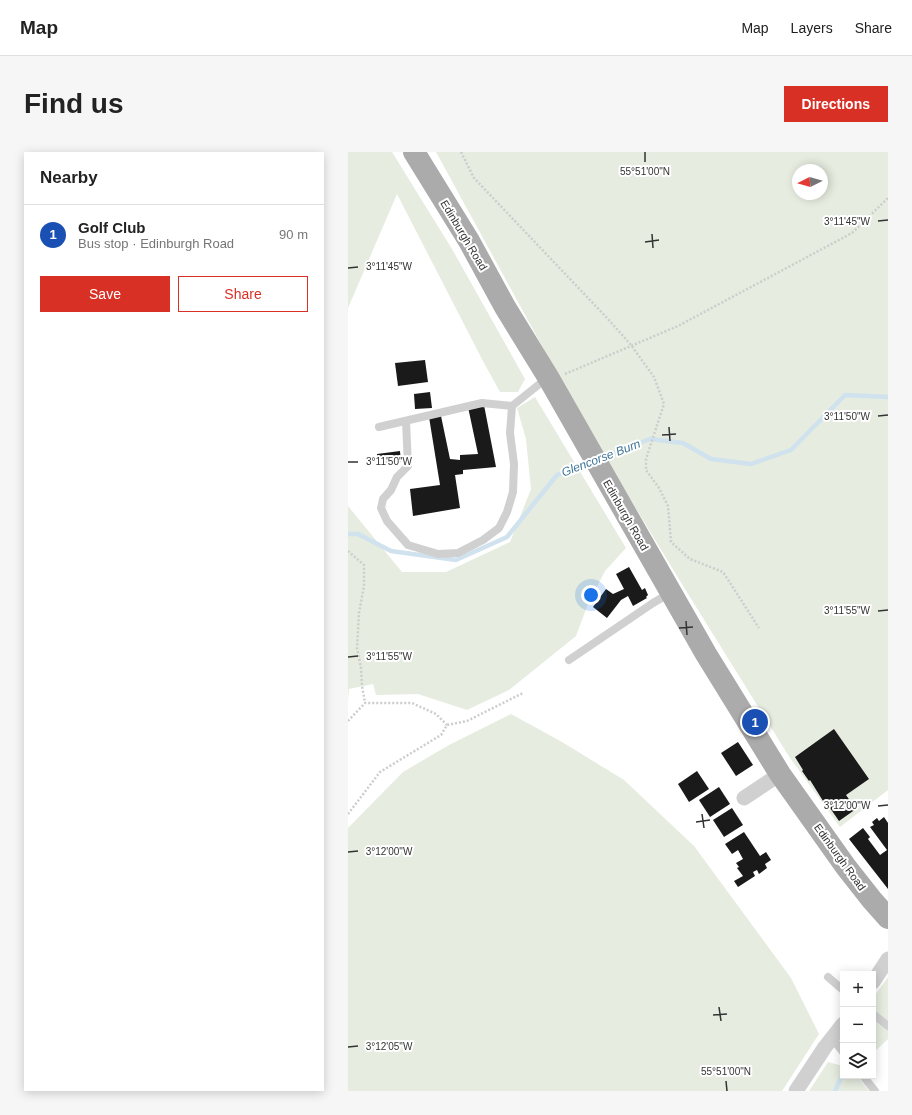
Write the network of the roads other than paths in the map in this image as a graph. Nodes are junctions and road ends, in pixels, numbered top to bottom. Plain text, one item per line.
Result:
1 (414, 152) edge
2 (549, 380) junction
3 (512, 406) junction
4 (406, 421) junction
5 (379, 427) dead end
6 (671, 593) junction
7 (569, 660) dead end
8 (780, 774) junction
9 (744, 798) dead end
10 (888, 918) edge
11 (888, 959) edge
12 (828, 977) dead end
13 (876, 977) edge
14 (840, 987) edge
15 (876, 1016) edge
16 (888, 1026) edge
17 (840, 1028) edge
18 (832, 1038) junction
19 (840, 1048) edge
20 (865, 1079) edge
21 (796, 1091) edge
22 (875, 1091) edge

1 - 2 main road, Edinburgh Road
2 - 3 lane
2 - 6 main road, Edinburgh Road
3 - 4 lane
3 - 4 lane
4 - 5 lane
6 - 7 lane
6 - 8 main road, Edinburgh Road
8 - 9 street
8 - 10 main road, Edinburgh Road
11 - 13 street
12 - 14 lane
15 - 16 lane
17 - 18 street
18 - 19 lane
18 - 21 street
20 - 22 lane

